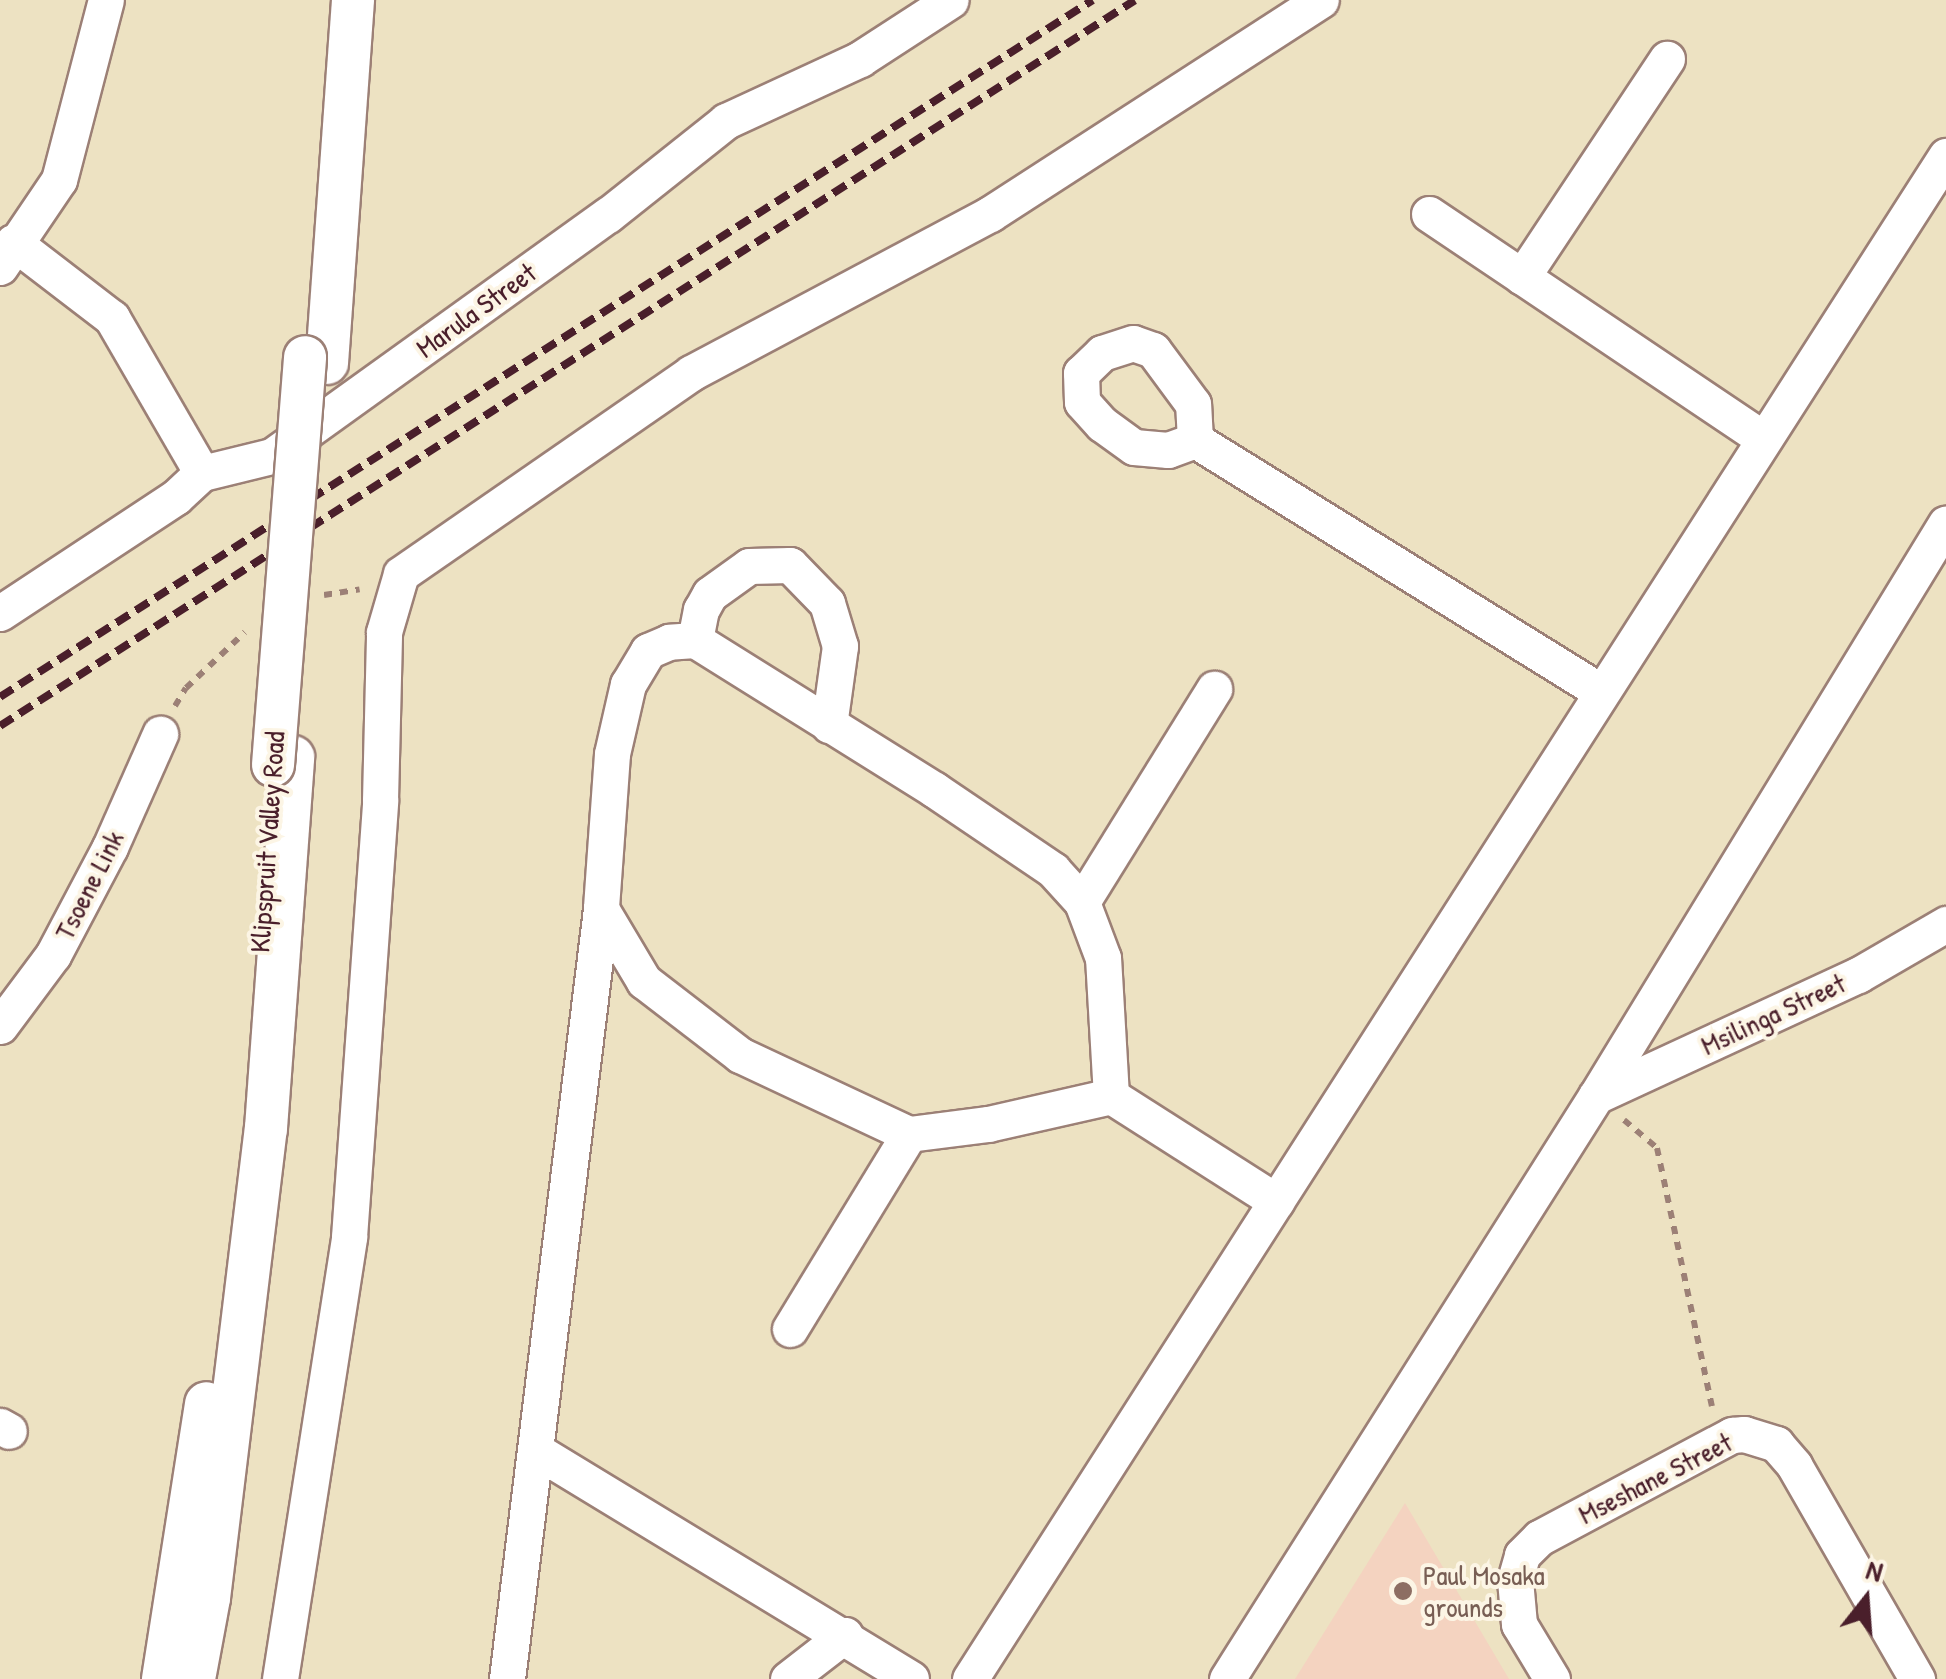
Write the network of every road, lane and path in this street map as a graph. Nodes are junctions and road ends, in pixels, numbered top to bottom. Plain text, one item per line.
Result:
1 (106, 0) edge
2 (328, 0) edge
3 (353, 0) edge
4 (951, 0) edge
5 (1321, 0) edge
6 (1667, 60) dead end
7 (1946, 156) edge
8 (1429, 214) dead end
9 (6, 254) edge
10 (1522, 277) junction
11 (316, 360) junction
12 (1762, 438) junction
13 (1195, 440) dead end
14 (202, 473) junction
15 (1946, 524) edge
16 (0, 613) edge
17 (695, 640) junction
18 (1214, 690) dead end
19 (1600, 692) junction
20 (829, 725) junction
21 (160, 734) dead end
22 (283, 761) junction
23 (1082, 902) junction
24 (600, 908) junction
25 (1946, 924) edge
26 (0, 1026) edge
27 (1111, 1096) junction
28 (1596, 1096) junction
29 (909, 1134) junction
30 (1276, 1201) junction
31 (790, 1329) dead end
32 (1720, 1441) junction
33 (535, 1450) junction
34 (845, 1635) junction
35 (162, 1679) edge
36 (194, 1679) edge
37 (280, 1679) edge
38 (507, 1679) edge
39 (788, 1679) edge
40 (911, 1679) edge
41 (970, 1679) edge
42 (1227, 1679) edge
43 (1552, 1679) edge
44 (1918, 1679) edge

1 - 9 street
2 - 11 street, Klipspruit Valley Road
3 - 11 street, Klipspruit Valley Road
4 - 14 street, Marula Street
5 - 37 street
6 - 10 street
7 - 12 street
8 - 10 street
9 - 14 street
10 - 12 street
11 - 22 street, Klipspruit Valley Road, bridge
12 - 19 street
13 - 19 street
14 - 16 street, Marula Street
15 - 28 street
17 - 20 street
17 - 20 street
17 - 24 street
18 - 23 street
19 - 30 street
20 - 23 street
21 - 26 street, Tsoene Link
22 - 35 street, Klipspruit Valley Road
22 - 36 street, Klipspruit Valley Road
23 - 27 street
24 - 29 street
24 - 33 street
25 - 28 street, Msilinga Street
27 - 29 street
27 - 30 street
28 - 32 path
28 - 42 street
29 - 31 street
30 - 41 street
32 - 43 street, Mseshane Street
32 - 44 street, Mseshane Street
33 - 34 street
33 - 38 street
34 - 39 street
34 - 40 street

